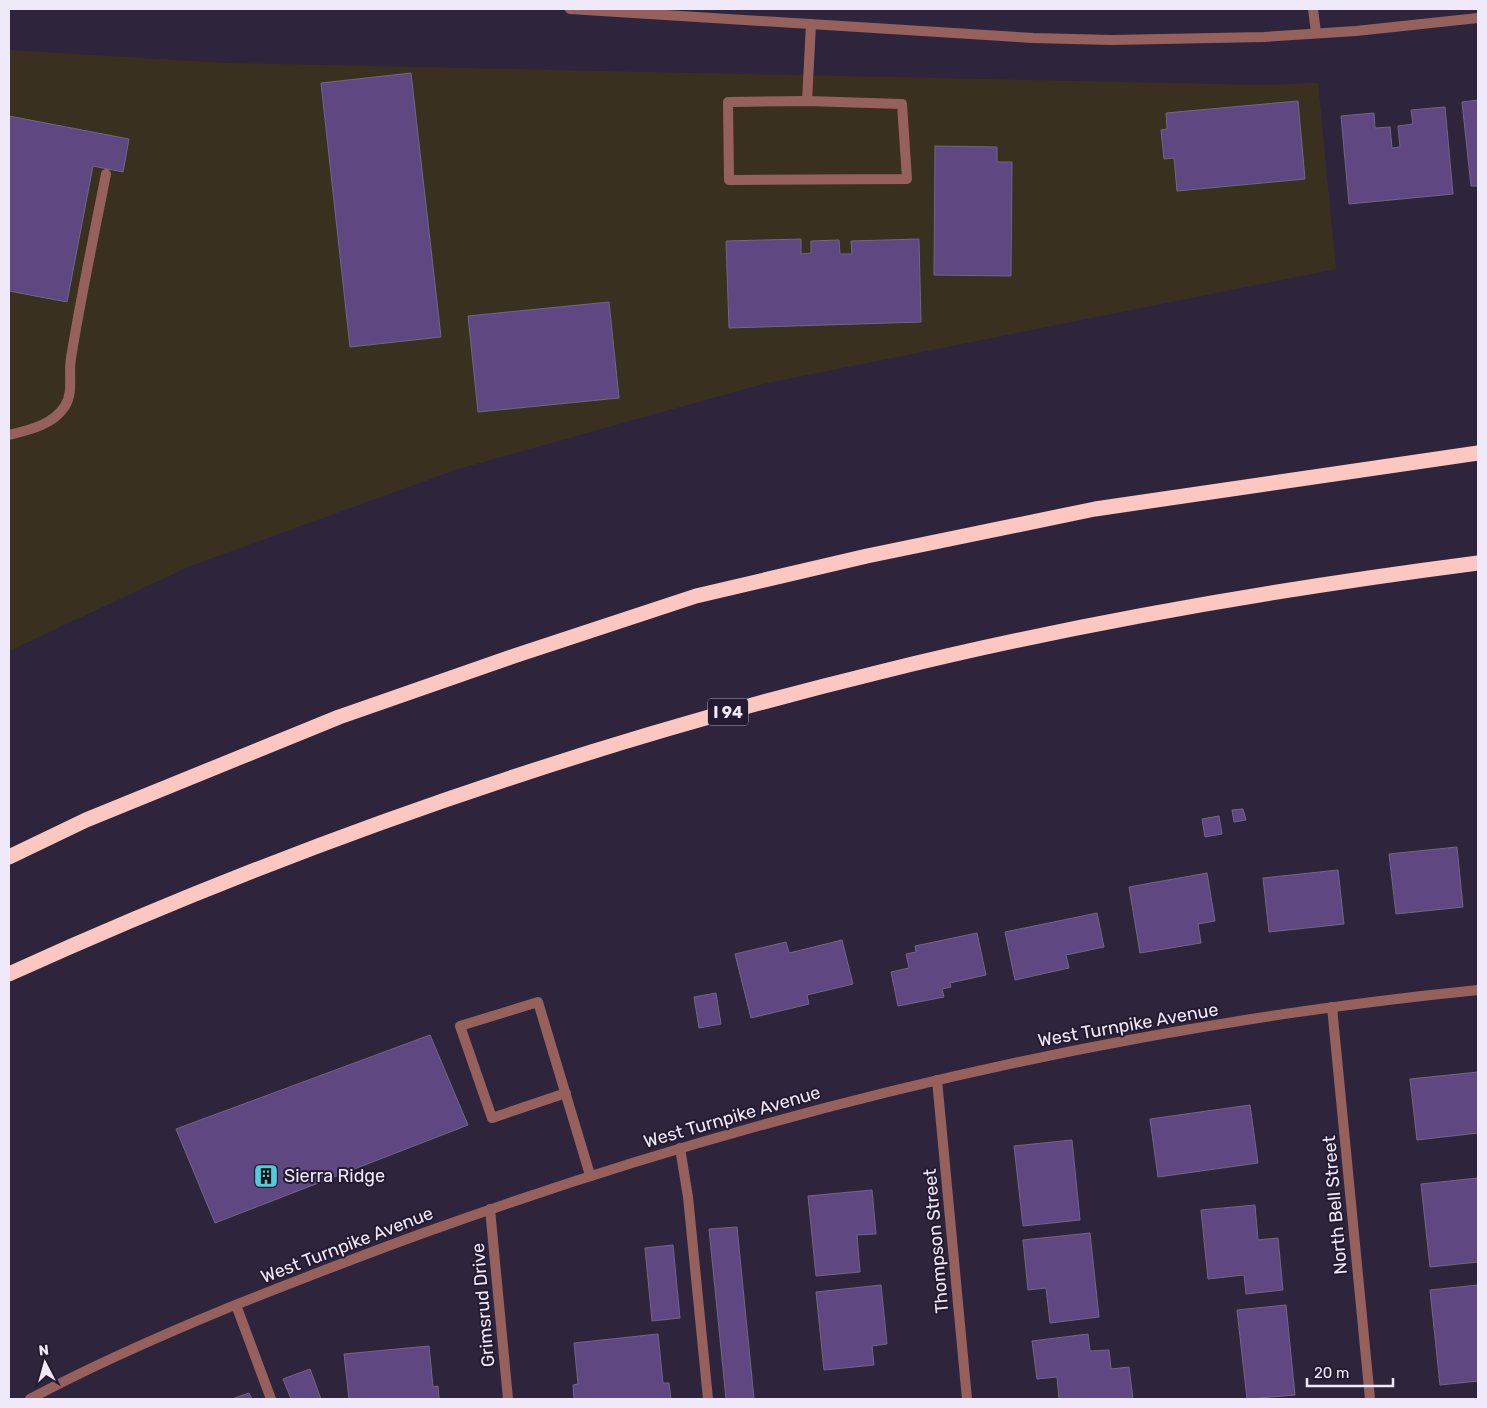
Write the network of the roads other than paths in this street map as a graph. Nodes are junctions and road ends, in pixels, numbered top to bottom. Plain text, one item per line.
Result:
1 (570, 9) edge
2 (1313, 9) edge
3 (1478, 18) edge
4 (811, 24) junction
5 (1316, 33) junction
6 (807, 101) junction
7 (106, 174) dead end
8 (9, 435) edge
9 (1478, 453) edge
10 (1478, 564) edge
11 (9, 856) edge
12 (9, 974) edge
13 (1478, 990) edge
14 (1332, 1007) junction
15 (936, 1080) junction
16 (566, 1093) junction
17 (680, 1148) junction
18 (590, 1176) junction
19 (490, 1209) junction
20 (236, 1305) junction
21 (30, 1399) edge
22 (271, 1399) edge
23 (508, 1399) edge
24 (708, 1399) edge
25 (967, 1399) edge
26 (1370, 1399) edge

1 - 4 street
2 - 5 street
3 - 5 street
4 - 5 street
4 - 6 street
6 - 6 street
7 - 8 street
9 - 11 highway
10 - 12 highway, I 94
13 - 14 street, West Turnpike Avenue
14 - 15 street, West Turnpike Avenue
14 - 26 street, North Bell Street
15 - 17 street, West Turnpike Avenue
15 - 25 street, Thompson Street
16 - 16 street
16 - 18 street
17 - 18 street, West Turnpike Avenue
17 - 24 street
18 - 19 street, West Turnpike Avenue
19 - 20 street, West Turnpike Avenue
19 - 23 street, Grimsrud Drive
20 - 21 street, West Turnpike Avenue
20 - 22 street

